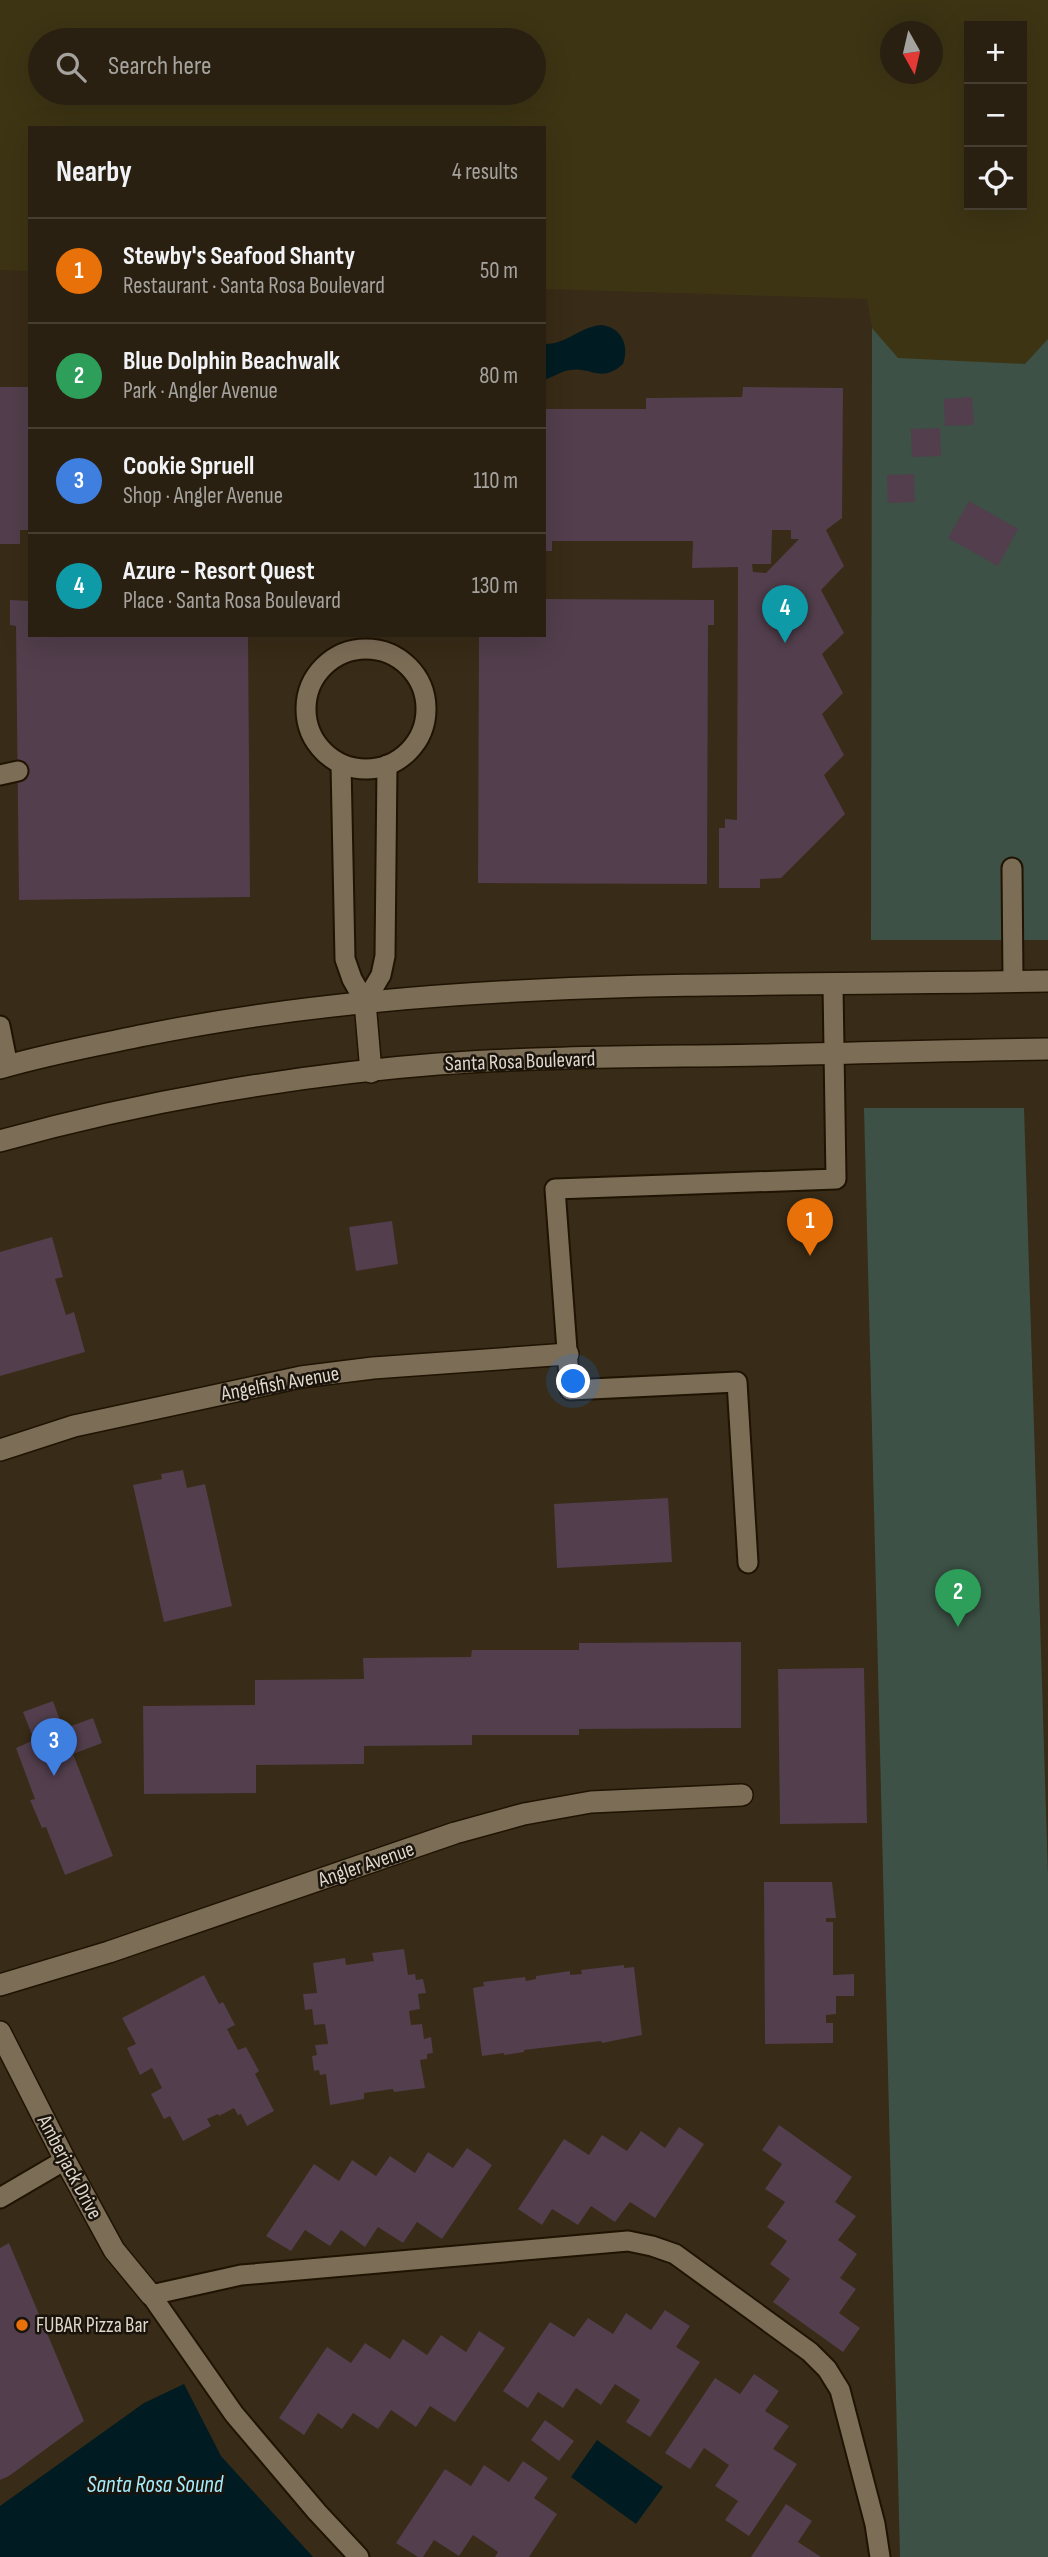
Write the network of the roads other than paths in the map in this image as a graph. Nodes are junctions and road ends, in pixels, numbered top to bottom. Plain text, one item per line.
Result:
1 (341, 764) junction
2 (387, 765) junction
3 (1012, 868) dead end
4 (1013, 981) junction
5 (1048, 981) edge
6 (833, 985) junction
7 (365, 1002) junction
8 (0, 1026) edge
9 (1048, 1049) edge
10 (834, 1052) junction
11 (4, 1067) edge
12 (371, 1072) junction
13 (0, 1141) edge
14 (568, 1354) junction
15 (0, 1450) edge
16 (748, 1563) dead end
17 (742, 1795) dead end
18 (0, 1985) edge
19 (0, 2032) edge
20 (65, 2160) junction
21 (0, 2198) edge
22 (151, 2295) junction
23 (359, 2557) edge
24 (880, 2557) edge

1 - 2 lane
1 - 2 lane
1 - 7 lane
2 - 7 lane
3 - 4 lane
4 - 5 street
4 - 6 street
6 - 7 street
6 - 10 lane
7 - 11 street
7 - 12 street
8 - 11 lane
9 - 10 street, Santa Rosa Boulevard
10 - 12 street, Santa Rosa Boulevard
10 - 14 lane
12 - 13 street, Santa Rosa Boulevard
14 - 15 street, Angelfish Avenue
14 - 16 lane
17 - 18 street, Angler Avenue
19 - 20 street, Amberjack Drive
20 - 21 lane
20 - 22 street, Amberjack Drive
22 - 23 lane
22 - 24 lane

